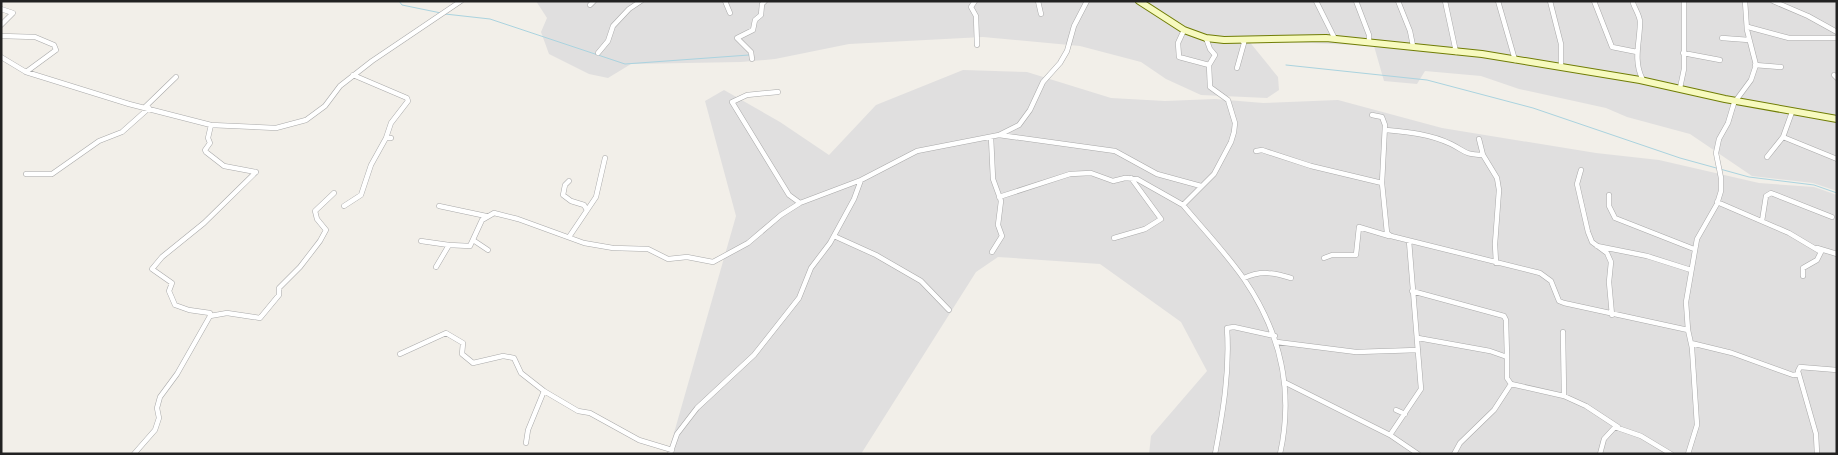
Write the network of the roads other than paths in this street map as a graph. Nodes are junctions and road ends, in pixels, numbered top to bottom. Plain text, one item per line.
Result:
1 (461, 1) edge
2 (594, 1) edge
3 (641, 1) edge
4 (725, 1) edge
5 (765, 1) edge
6 (975, 1) edge
7 (1038, 1) edge
8 (1087, 1) edge
9 (1139, 1) edge
10 (1316, 1) edge
11 (1356, 1) edge
12 (1398, 1) edge
13 (1445, 1) edge
14 (1498, 1) edge
15 (1550, 1) edge
16 (1594, 1) edge
17 (1684, 1) edge
18 (1745, 1) edge
19 (1772, 1) edge
20 (1791, 1) edge
21 (1633, 3) dead end
22 (590, 5) dead end
23 (1786, 6) junction
24 (1, 9) edge
25 (730, 14) dead end
26 (1041, 14) dead end
27 (1, 25) edge
28 (1748, 27) junction
29 (1184, 30) junction
30 (1837, 32) edge
31 (1, 36) edge
32 (1206, 38) junction
33 (1722, 38) dead end
34 (1837, 38) edge
35 (1335, 39) junction
36 (1242, 40) junction
37 (1749, 40) junction
38 (1368, 42) junction
39 (977, 45) dead end
40 (1414, 46) junction
41 (1456, 52) junction
42 (1636, 52) junction
43 (598, 53) dead end
44 (1683, 53) junction
45 (1, 57) edge
46 (752, 59) dead end
47 (1515, 60) junction
48 (1720, 60) dead end
49 (1209, 65) junction
50 (1756, 65) junction
51 (1561, 67) junction
52 (1781, 67) dead end
53 (1237, 68) dead end
54 (26, 72) junction
55 (353, 76) junction
56 (176, 77) dead end
57 (1640, 80) junction
58 (1680, 88) junction
59 (778, 92) dead end
60 (1735, 101) junction
61 (147, 108) junction
62 (1792, 112) junction
63 (1372, 115) dead end
64 (1837, 119) edge
65 (211, 124) junction
66 (1386, 130) junction
67 (999, 135) junction
68 (991, 137) junction
69 (1783, 137) junction
70 (1478, 139) dead end
71 (1256, 151) dead end
72 (1483, 155) junction
73 (1767, 157) dead end
74 (605, 158) dead end
75 (1837, 159) edge
76 (1581, 170) dead end
77 (26, 174) dead end
78 (1131, 178) junction
79 (861, 180) junction
80 (569, 181) dead end
81 (1382, 183) junction
82 (1201, 186) junction
83 (334, 193) dead end
84 (1609, 195) dead end
85 (1000, 197) junction
86 (1717, 202) junction
87 (800, 204) junction
88 (1183, 205) junction
89 (344, 206) dead end
90 (439, 206) dead end
91 (586, 213) junction
92 (486, 216) junction
93 (1832, 217) dead end
94 (1762, 221) junction
95 (569, 236) junction
96 (834, 236) junction
97 (1390, 236) junction
98 (1114, 238) dead end
99 (473, 240) junction
100 (421, 241) dead end
101 (1409, 241) junction
102 (448, 245) junction
103 (1595, 246) junction
104 (1816, 248) junction
105 (1694, 249) junction
106 (488, 250) dead end
107 (992, 252) dead end
108 (1837, 254) edge
109 (1324, 258) dead end
110 (1496, 263) junction
111 (436, 268) dead end
112 (1691, 270) junction
113 (1803, 276) dead end
114 (1244, 278) junction
115 (1291, 278) dead end
116 (1412, 291) junction
117 (949, 310) dead end
118 (1612, 315) junction
119 (210, 316) junction
120 (1688, 330) junction
121 (1563, 332) dead end
122 (1275, 336) junction
123 (1418, 338) junction
124 (1277, 342) junction
125 (1691, 343) junction
126 (1418, 350) junction
127 (400, 354) dead end
128 (1506, 357) junction
129 (1837, 370) edge
130 (1799, 374) junction
131 (1286, 383) junction
132 (1512, 384) junction
133 (544, 391) junction
134 (1564, 396) junction
135 (1396, 410) dead end
136 (1404, 414) junction
137 (1618, 427) junction
138 (1390, 435) junction
139 (526, 443) dead end
140 (671, 452) edge
141 (134, 454) edge
142 (1215, 454) edge
143 (1280, 454) edge
144 (1418, 454) edge
145 (1454, 454) edge
146 (1600, 454) edge
147 (1672, 454) edge
148 (1688, 454) edge
149 (1817, 454) edge

1 - 55 street
2 - 22 street
3 - 43 street
4 - 25 street
5 - 46 street
6 - 39 street
7 - 26 street
8 - 67 street
9 - 29 street
10 - 35 street
11 - 38 street
12 - 40 street
13 - 41 street
14 - 47 street
15 - 51 street
16 - 42 street
17 - 44 street
18 - 28 street
19 - 23 street
20 - 23 street
21 - 42 street
23 - 30 street
24 - 27 street
28 - 34 street
28 - 37 street
29 - 32 street
29 - 49 street
31 - 54 street
32 - 36 street
32 - 49 street
33 - 37 street
35 - 36 street
35 - 38 street
36 - 53 street
37 - 50 street
38 - 40 street
40 - 41 street
41 - 47 street
42 - 57 street
44 - 48 street
44 - 58 street
45 - 54 street
47 - 51 street
49 - 82 street
50 - 52 street
50 - 60 street
51 - 57 street
54 - 61 street
55 - 65 street
55 - 89 street
56 - 61 street
57 - 58 street
58 - 60 street
59 - 87 street
60 - 62 street
60 - 86 street
61 - 65 street
61 - 77 street
62 - 64 street
62 - 69 street
63 - 66 street
65 - 119 street
66 - 72 street
66 - 81 street
67 - 68 street
67 - 82 street
68 - 79 street
68 - 85 street
69 - 73 street
69 - 75 street
70 - 72 street
71 - 81 street
72 - 110 street
74 - 91 street
76 - 103 street
78 - 85 street
78 - 88 street
78 - 98 street
79 - 87 street
79 - 96 street
80 - 91 street
81 - 97 street
82 - 88 street
83 - 119 street
84 - 105 street
85 - 107 street
86 - 94 street
86 - 105 street
87 - 95 street
88 - 114 street
90 - 92 street
91 - 95 street
92 - 95 street
92 - 99 street
93 - 94 street
94 - 104 street
96 - 117 street
96 - 140 street
97 - 101 street
97 - 109 street
99 - 102 street
99 - 106 street
100 - 102 street
101 - 110 street
101 - 116 street
102 - 111 street
103 - 112 street
103 - 118 street
104 - 108 street
104 - 113 street
105 - 112 street
110 - 118 street
112 - 120 street
114 - 115 street
114 - 122 street
116 - 123 street
116 - 128 street
118 - 120 street
119 - 141 street
120 - 125 street
121 - 134 street
122 - 124 street
122 - 142 street
123 - 126 street
123 - 128 street
124 - 126 street
124 - 131 street
125 - 130 street
125 - 148 street
126 - 136 street
127 - 133 street
128 - 132 street
129 - 130 street
130 - 149 street
131 - 138 street
131 - 143 street
132 - 134 street
132 - 145 street
133 - 139 street
133 - 140 street
134 - 137 street
135 - 136 street
136 - 138 street
137 - 146 street
137 - 147 street
138 - 144 street

